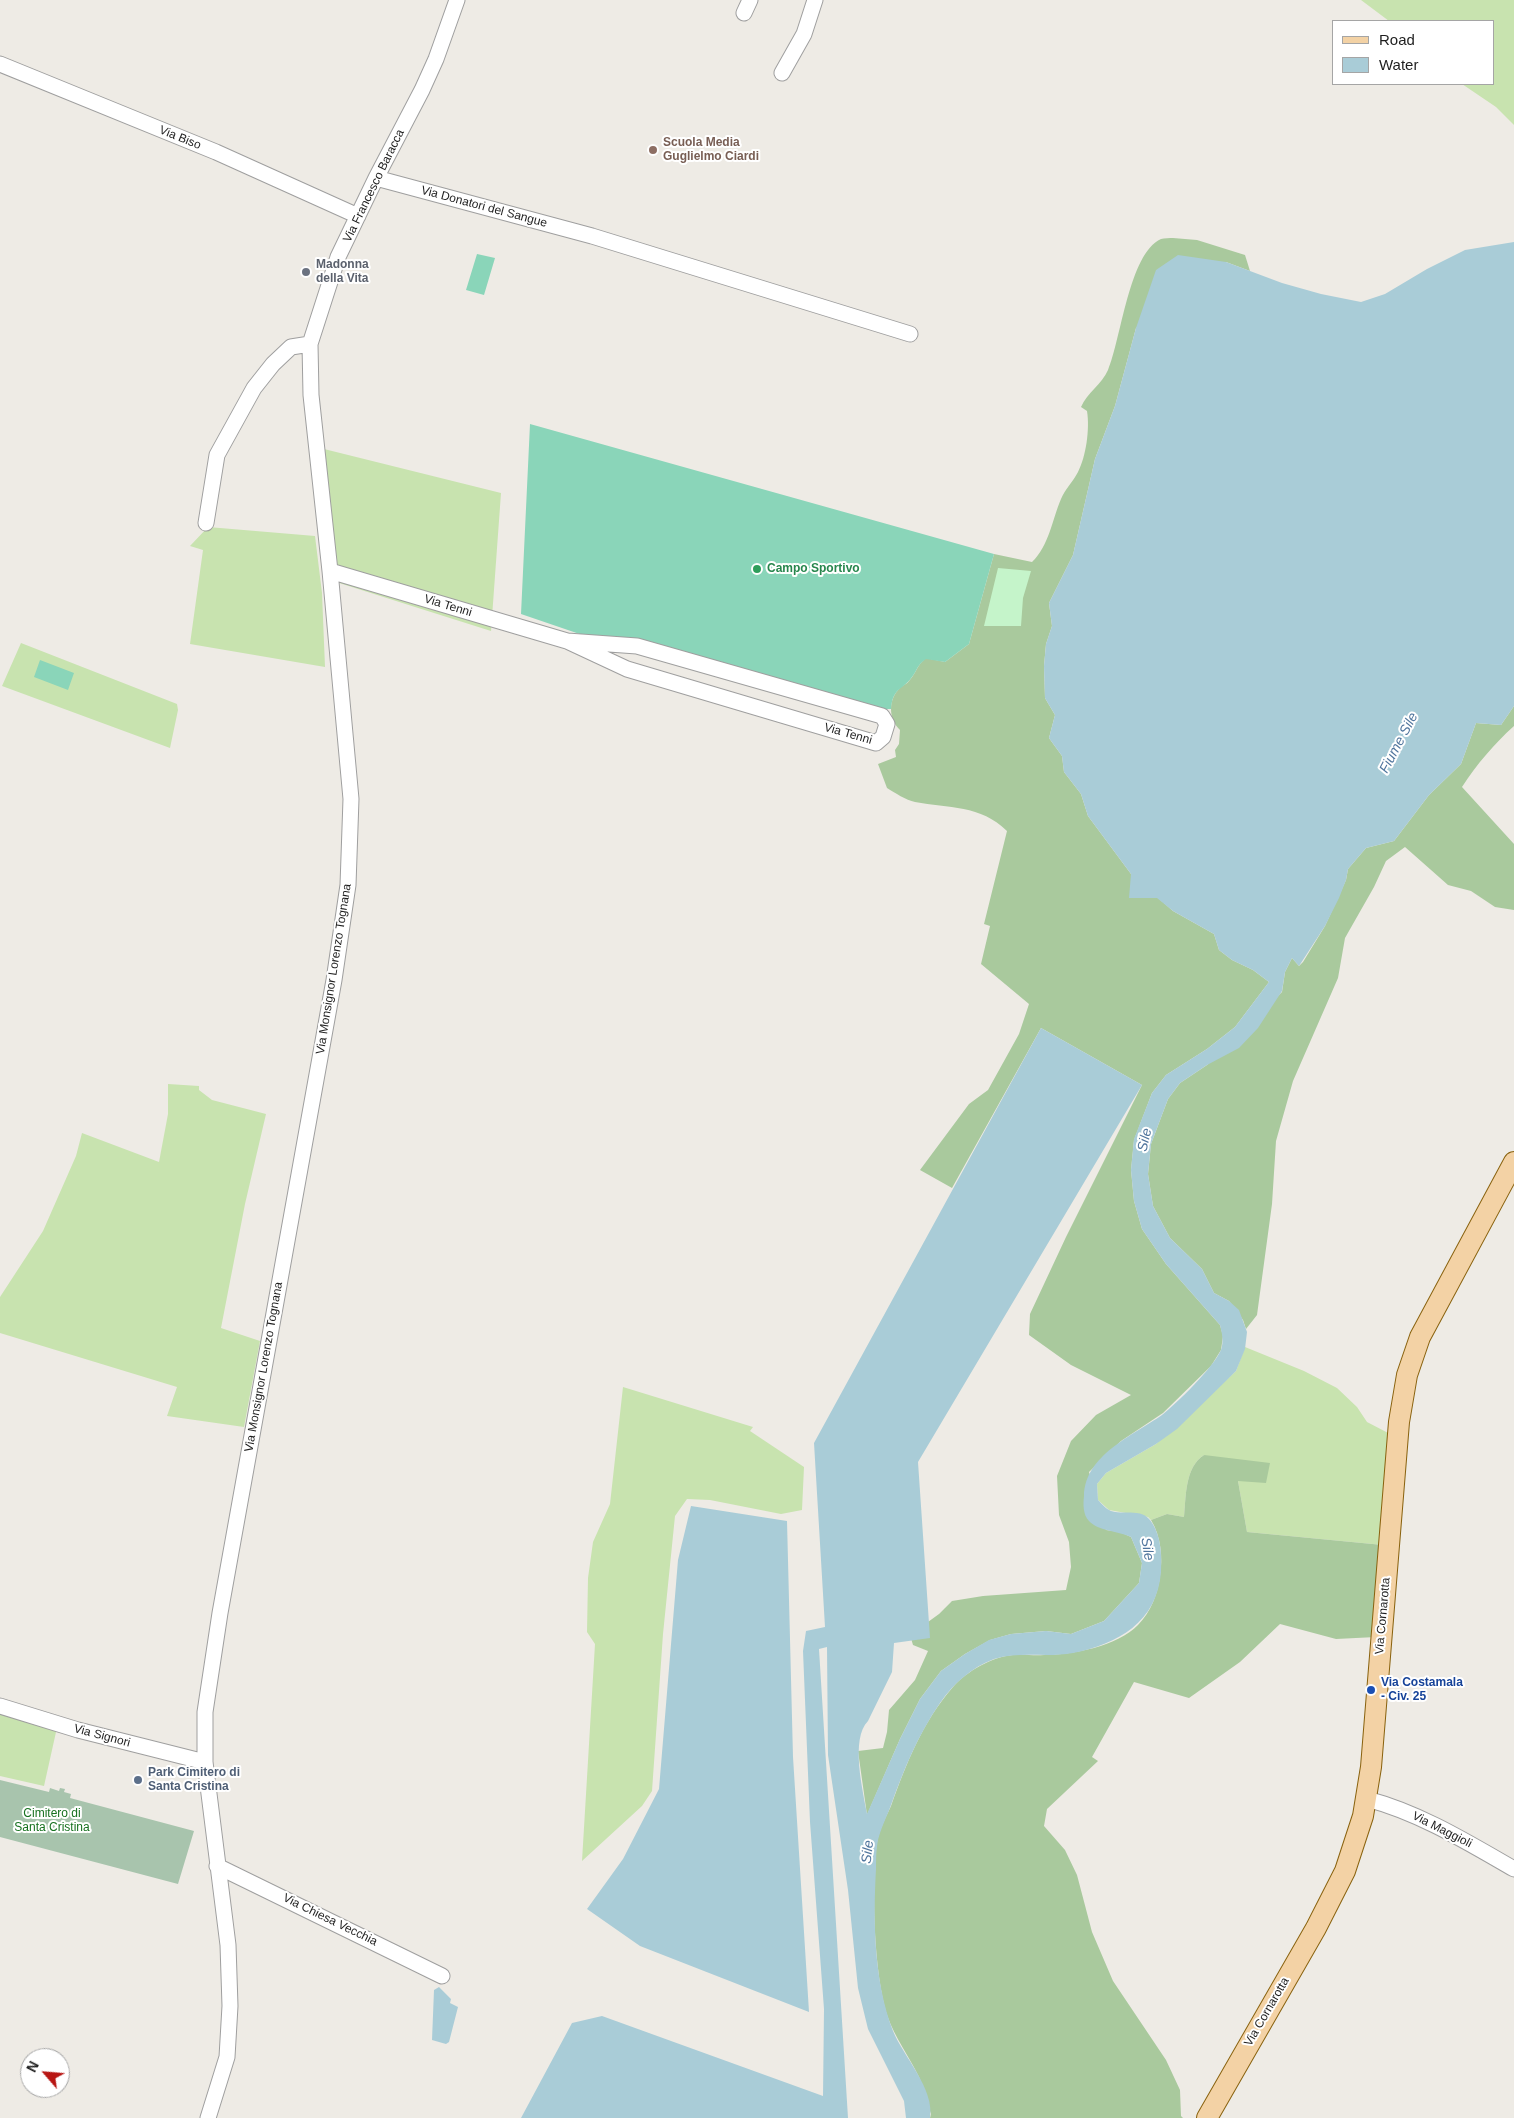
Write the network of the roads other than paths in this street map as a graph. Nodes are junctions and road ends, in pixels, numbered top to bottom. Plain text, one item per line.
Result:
1 (457, 0) edge
2 (815, 0) edge
3 (0, 64) edge
4 (782, 73) dead end
5 (376, 178) junction
6 (358, 216) junction
7 (910, 334) dead end
8 (310, 344) junction
9 (206, 523) dead end
10 (330, 571) junction
11 (334, 615) joint
12 (568, 641) junction
13 (617, 645) junction
14 (612, 662) junction
15 (1514, 1162) edge
16 (0, 1706) edge
17 (205, 1762) junction
18 (1367, 1799) junction
19 (217, 1866) junction
20 (1514, 1868) edge
21 (442, 1976) dead end
22 (208, 2118) edge
23 (1207, 2118) edge

1 - 5 street, Via Francesco Baracca
2 - 4 street
3 - 6 street, Via Biso
5 - 6 street, Via Francesco Baracca
5 - 7 street, Via Donatori del Sangue
6 - 8 street, Via Francesco Baracca
8 - 9 street
8 - 10 street, Via Francesco Baracca
10 - 11 street, Via Francesco Baracca
10 - 12 street, Via Tenni
11 - 17 street, Via Monsignor Lorenzo Tognana
12 - 13 street, Via Tenni
12 - 14 street, Via Tenni
13 - 14 street
13 - 14 street, Via Tenni
15 - 18 main road, Via Cornarotta
16 - 17 street, Via Signori
17 - 19 street, Via Monsignor Lorenzo Tognana
18 - 20 street, Via Maggioli
18 - 23 main road, Via Cornarotta
19 - 21 street, Via Chiesa Vecchia
19 - 22 street, Via Monsignor Lorenzo Tognana

